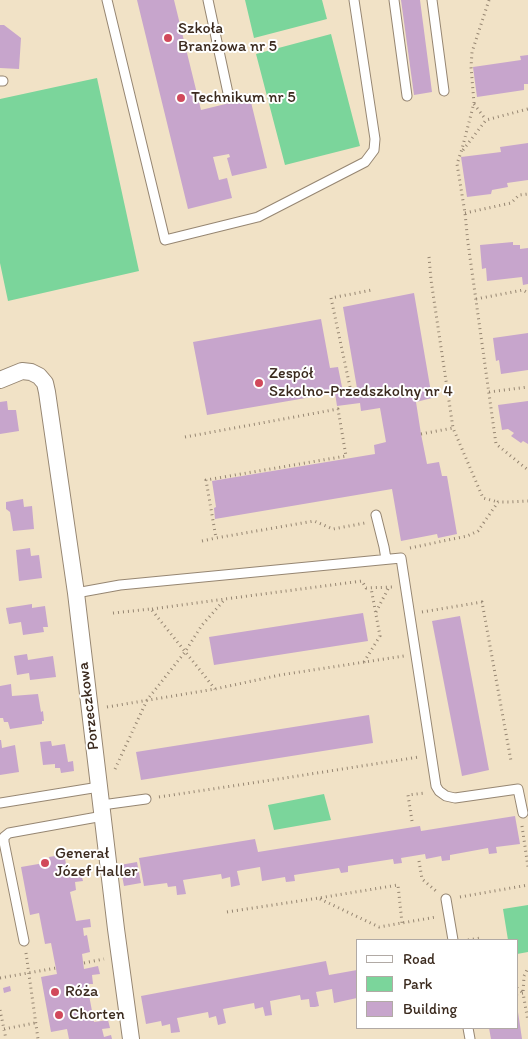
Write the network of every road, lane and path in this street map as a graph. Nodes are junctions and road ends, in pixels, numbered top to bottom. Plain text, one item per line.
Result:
1 (107, 0) edge
2 (208, 0) edge
3 (354, 0) edge
4 (394, 0) edge
5 (432, 0) edge
6 (489, 0) edge
7 (444, 91) dead end
8 (228, 93) dead end
9 (407, 96) dead end
10 (474, 103) junction
11 (528, 109) edge
12 (486, 120) junction
13 (461, 153) junction
14 (528, 194) edge
15 (466, 213) junction
16 (429, 257) dead end
17 (372, 290) dead end
18 (528, 293) edge
19 (476, 299) junction
20 (0, 380) edge
21 (350, 387) dead end
22 (528, 388) edge
23 (489, 392) junction
24 (453, 428) junction
25 (421, 434) dead end
26 (184, 437) dead end
27 (528, 470) edge
28 (528, 501) edge
29 (498, 502) junction
30 (376, 517) joint
31 (216, 538) junction
32 (202, 541) dead end
33 (401, 558) junction
34 (386, 559) junction
35 (405, 584) junction
36 (389, 587) junction
37 (371, 588) junction
38 (76, 593) junction
39 (225, 599) junction
40 (151, 609) junction
41 (375, 612) junction
42 (113, 613) dead end
43 (418, 613) dead end
44 (185, 652) junction
45 (404, 656) dead end
46 (364, 662) junction
47 (215, 689) junction
48 (147, 700) junction
49 (89, 710) junction
50 (431, 755) junction
51 (511, 760) dead end
52 (99, 787) junction
53 (438, 791) junction
54 (146, 798) joint
55 (0, 803) edge
56 (103, 810) junction
57 (523, 813) joint
58 (412, 821) dead end
59 (419, 861) dead end
60 (528, 868) edge
61 (528, 885) edge
62 (319, 898) junction
63 (446, 899) junction
64 (227, 912) dead end
65 (449, 914) junction
66 (402, 923) junction
67 (453, 939) edge
68 (24, 942) joint
69 (56, 968) dead end
70 (528, 968) edge
71 (28, 972) junction
72 (0, 978) edge
73 (518, 989) edge
74 (523, 993) junction
75 (518, 994) edge
76 (0, 1010) edge
77 (528, 1021) edge
78 (36, 1023) junction
79 (4, 1029) junction
80 (6, 1039) edge
81 (38, 1039) edge
82 (132, 1039) edge

1 - 3 lane
2 - 8 lane
4 - 9 lane
5 - 7 lane
6 - 10 path
10 - 12 path
10 - 13 path
11 - 12 path
12 - 13 path
13 - 15 path
14 - 15 path
15 - 19 path
16 - 24 path
17 - 21 path
18 - 19 path
19 - 23 path
20 - 38 street, Porzeczkowa
22 - 23 path
23 - 27 path
24 - 25 path
24 - 29 path
26 - 31 path
28 - 29 path
29 - 33 path
30 - 31 path
30 - 34 lane
31 - 32 path
33 - 34 lane
33 - 35 lane
34 - 38 lane
35 - 36 path
35 - 50 lane
36 - 37 path
36 - 41 path
37 - 39 path
37 - 41 path
38 - 49 street, Porzeczkowa
39 - 40 path
39 - 44 path
40 - 42 path
40 - 44 path
41 - 46 path
43 - 51 path
44 - 47 path
44 - 48 path
45 - 46 path
46 - 47 path
47 - 48 path
48 - 49 path
48 - 52 path
49 - 52 street, Porzeczkowa
50 - 53 lane
50 - 54 path
52 - 55 lane
52 - 56 street, Porzeczkowa
53 - 57 lane
53 - 58 path
54 - 56 lane
56 - 68 lane
56 - 82 street, Porzeczkowa
57 - 60 path
59 - 63 path
61 - 63 path
62 - 64 path
62 - 66 path
62 - 66 path
63 - 65 lane
65 - 66 path
65 - 67 lane
68 - 71 path
69 - 71 path
70 - 74 path
71 - 72 path
71 - 78 path
73 - 74 path
74 - 75 path
74 - 77 path
76 - 79 path
78 - 79 path
78 - 81 path
79 - 80 path

